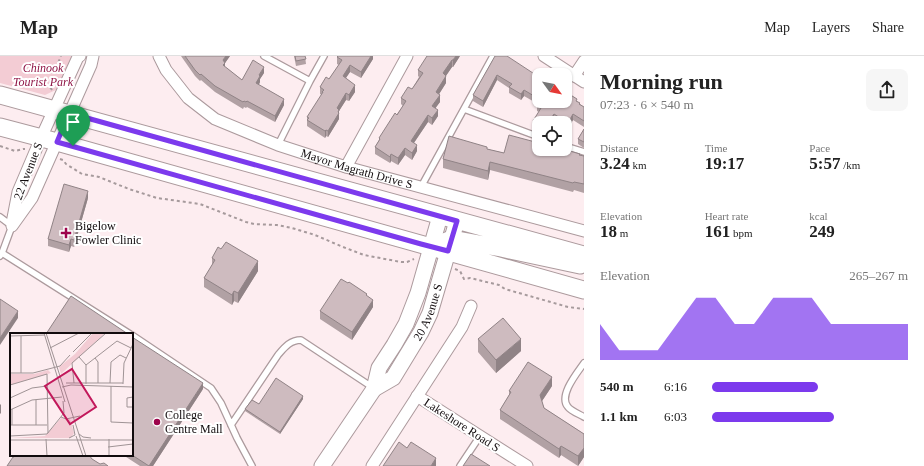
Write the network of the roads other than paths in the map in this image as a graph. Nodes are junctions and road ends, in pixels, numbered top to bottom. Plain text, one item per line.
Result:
1 (80, 56) edge
2 (93, 56) edge
3 (159, 56) edge
4 (264, 56) edge
5 (324, 56) edge
6 (406, 56) edge
7 (493, 56) edge
8 (544, 56) edge
9 (584, 61) edge
10 (574, 76) junction
11 (310, 81) junction
12 (584, 82) edge
13 (0, 95) edge
14 (464, 109) junction
15 (62, 111) junction
16 (0, 127) edge
17 (532, 134) edge
18 (49, 140) junction
19 (278, 146) junction
20 (572, 148) edge
21 (584, 152) edge
22 (346, 167) junction
23 (420, 187) junction
24 (440, 216) junction
25 (0, 217) edge
26 (457, 221) junction
27 (12, 226) junction
28 (584, 231) edge
29 (450, 245) junction
30 (431, 247) junction
31 (1, 255) edge
32 (584, 255) edge
33 (584, 266) edge
34 (584, 290) edge
35 (471, 306) dead end
36 (128, 333) edge
37 (133, 336) edge
38 (584, 363) edge
39 (374, 389) junction
40 (417, 396) junction
41 (584, 417) edge
42 (231, 425) junction
43 (480, 436) junction
44 (252, 466) edge
45 (322, 466) edge
46 (372, 466) edge
47 (460, 466) edge
48 (527, 466) edge

1 - 15 street, 22 Avenue S
2 - 15 street, 22 Avenue S
3 - 19 street, Mayor Magrath Drive S
4 - 11 lane
5 - 11 lane
6 - 22 street
7 - 14 lane
8 - 10 street
9 - 10 street
10 - 12 street
11 - 19 lane
13 - 15 main road, Mayor Magrath Drive S
14 - 17 lane
14 - 23 lane
15 - 18 street, 22 Avenue S
15 - 18 street, 22 Avenue S
15 - 24 main road, Mayor Magrath Drive S
16 - 18 main road
18 - 27 street, 22 Avenue S
18 - 27 street, 22 Avenue S
18 - 30 main road
19 - 22 street, Mayor Magrath Drive S
20 - 21 lane
22 - 23 street, Mayor Magrath Drive S
23 - 28 street, Mayor Magrath Drive S
24 - 26 main road, Mayor Magrath Drive S
24 - 30 street, 20 Avenue S
25 - 27 lane
26 - 29 street, 20 Avenue S
26 - 32 main road, Mayor Magrath Drive S
27 - 31 lane
29 - 30 main road
29 - 33 main road
29 - 34 main road
29 - 39 street, 20 Avenue S
30 - 39 street, 20 Avenue S
31 - 36 lane
35 - 40 street
37 - 42 lane
38 - 41 lane
39 - 42 lane
39 - 45 street, 20 Avenue S
40 - 43 street, Lakeshore Road S
40 - 46 street
42 - 44 lane
43 - 47 lane
43 - 48 street, Lakeshore Road S

